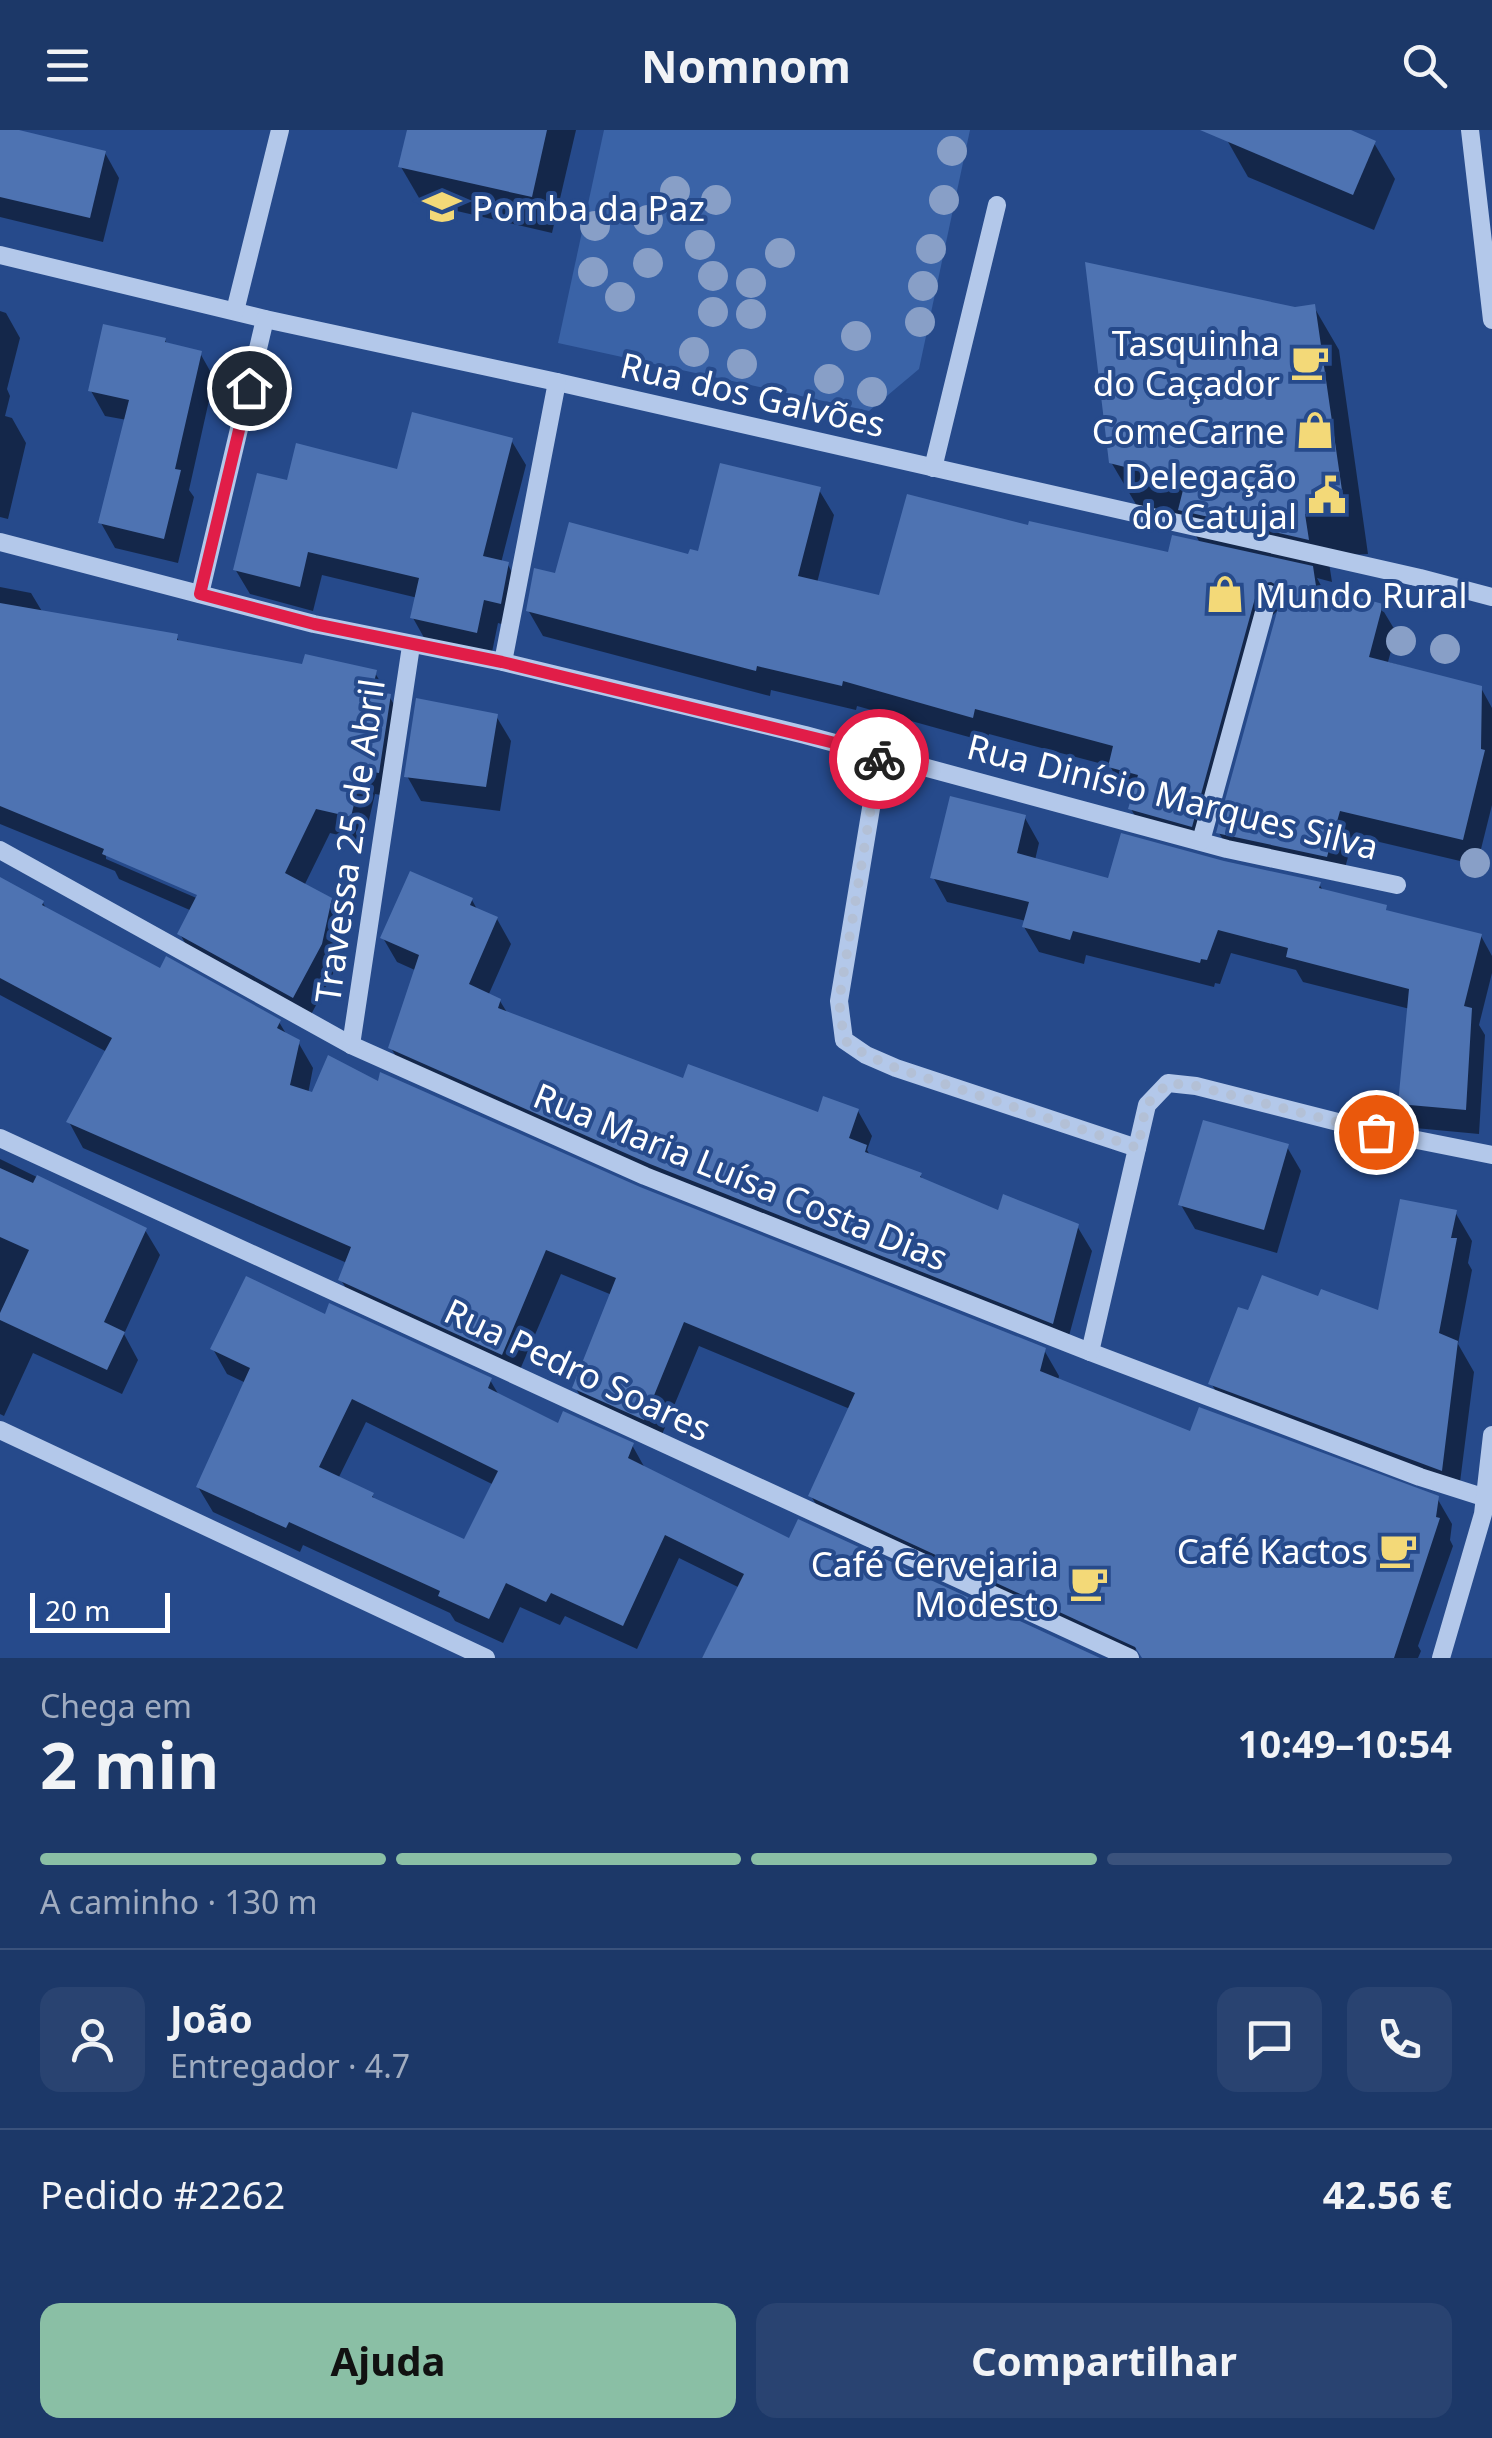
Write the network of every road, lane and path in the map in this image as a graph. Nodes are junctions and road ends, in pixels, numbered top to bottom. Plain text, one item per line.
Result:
1 (280, 130) edge
2 (1470, 130) edge
3 (997, 205) dead end
4 (0, 256) edge
5 (235, 311) junction
6 (265, 319) junction
7 (1492, 320) edge
8 (557, 382) junction
9 (933, 468) junction
10 (0, 542) edge
11 (200, 594) junction
12 (1268, 594) dead end
13 (1492, 598) edge
14 (411, 646) junction
15 (502, 662) junction
16 (880, 754) junction
17 (1200, 841) junction
18 (0, 850) edge
19 (1397, 885) dead end
20 (352, 1045) junction
21 (0, 1138) edge
22 (1138, 1148) junction
23 (1492, 1156) edge
24 (1090, 1352) junction
25 (0, 1430) edge
26 (1492, 1435) edge
27 (1486, 1498) junction
28 (486, 1658) edge
29 (1130, 1658) edge
30 (1440, 1658) edge

1 - 5 street
2 - 7 street
3 - 9 street
4 - 5 street, Rua dos Galvões
5 - 6 street, Rua dos Galvões
6 - 8 street, Rua dos Galvões
6 - 11 street
8 - 9 street, Rua dos Galvões
8 - 15 street
9 - 13 street, Rua dos Galvões
10 - 11 street, Rua Dinísio Marques Silva
11 - 14 street, Rua Dinísio Marques Silva
12 - 17 street
14 - 15 street, Rua Dinísio Marques Silva
14 - 20 street, Travessa 25 de Abril
15 - 16 street, Rua Dinísio Marques Silva
16 - 17 street, Rua Dinísio Marques Silva
16 - 22 street
17 - 19 street, Rua Dinísio Marques Silva
18 - 20 street, Rua Maria Luísa Costa Dias
20 - 24 street, Rua Maria Luísa Costa Dias
21 - 29 street, Rua Pedro Soares
22 - 23 street
22 - 24 street
24 - 27 street, Rua Maria Luísa Costa Dias
25 - 28 street
26 - 27 street
27 - 30 street

